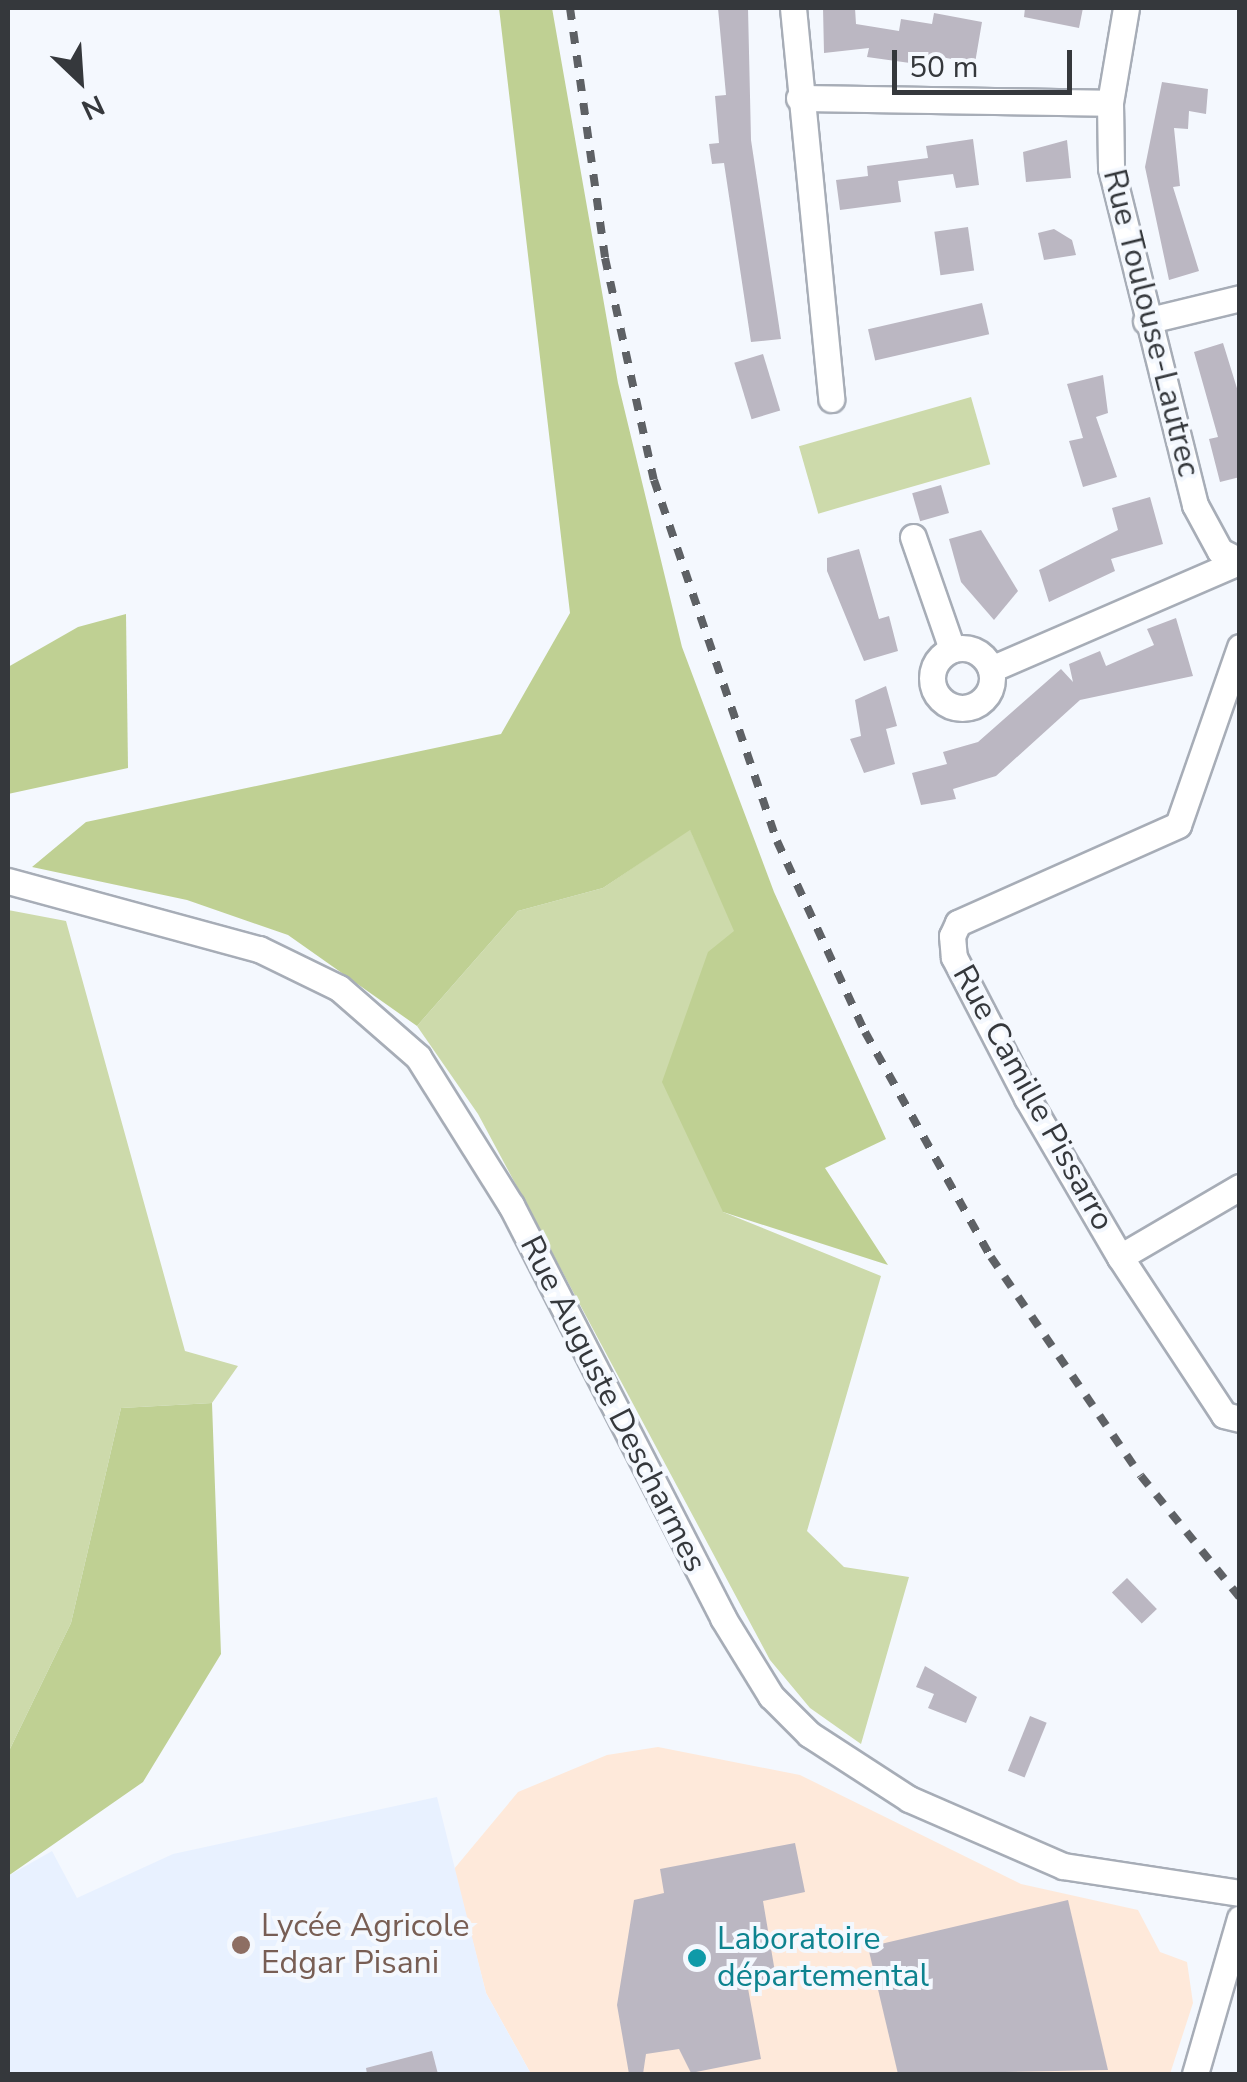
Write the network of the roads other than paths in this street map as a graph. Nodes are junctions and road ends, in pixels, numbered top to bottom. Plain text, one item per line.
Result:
1 (792, 8) edge
2 (1126, 8) edge
3 (799, 98) junction
4 (1110, 102) junction
5 (1240, 298) edge
6 (1146, 321) junction
7 (831, 399) dead end
8 (913, 536) dead end
9 (1240, 561) edge
10 (1240, 646) edge
11 (952, 649) junction
12 (991, 669) junction
13 (8, 881) edge
14 (1240, 1188) edge
15 (1120, 1256) junction
16 (1240, 1419) edge
17 (1240, 1894) edge
18 (1240, 1918) edge
19 (1234, 1976) edge
20 (1195, 2074) edge

1 - 3 street
2 - 4 street, Rue Toulouse-Lautrec
3 - 4 street
3 - 7 street
4 - 6 street, Rue Toulouse-Lautrec
5 - 6 street
6 - 9 street, Rue Toulouse-Lautrec
8 - 11 street
9 - 12 street
10 - 15 street, Rue Camille Pissarro
11 - 12 street
11 - 12 street
13 - 17 street, Rue Auguste Descharmes
14 - 15 street
15 - 16 street, Rue Camille Pissarro
18 - 19 street
19 - 20 street

